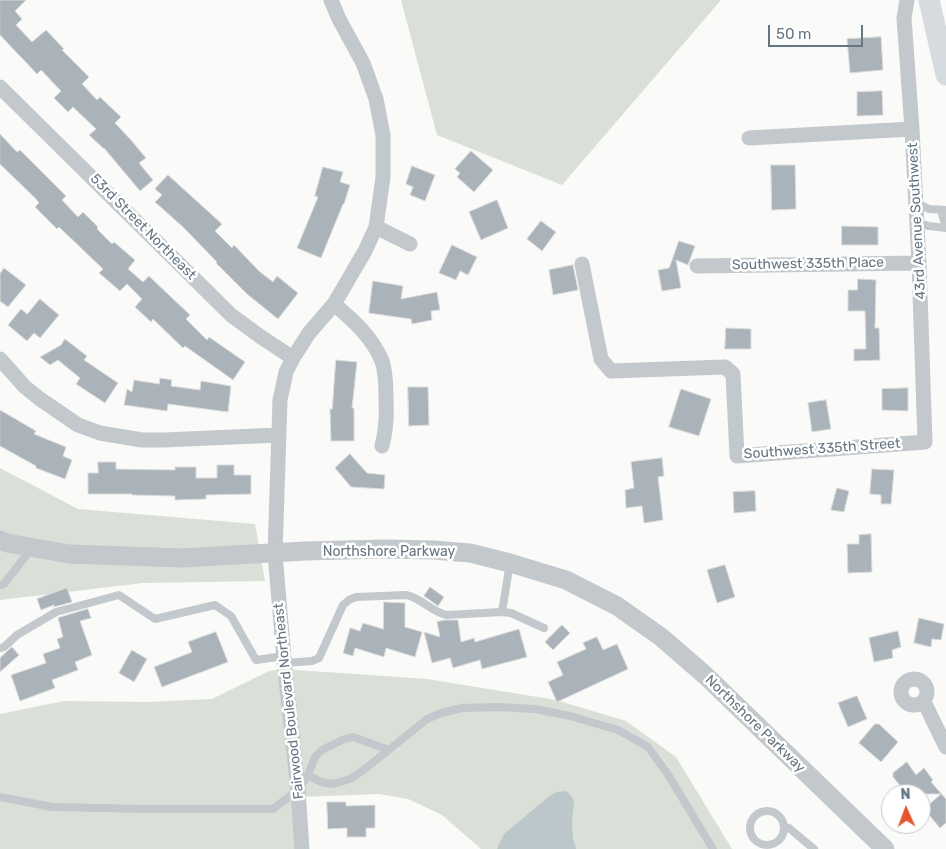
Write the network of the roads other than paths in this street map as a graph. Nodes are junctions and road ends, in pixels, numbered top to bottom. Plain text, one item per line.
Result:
1 (331, 0) edge
2 (907, 0) edge
3 (930, 0) edge
4 (946, 75) edge
5 (0, 87) edge
6 (912, 129) junction
7 (749, 138) dead end
8 (916, 203) junction
9 (944, 210) edge
10 (917, 222) junction
11 (946, 223) edge
12 (376, 227) junction
13 (946, 228) edge
14 (410, 244) dead end
15 (919, 263) junction
16 (582, 264) dead end
17 (697, 266) dead end
18 (334, 304) junction
19 (294, 358) junction
20 (0, 359) edge
21 (279, 435) junction
22 (925, 442) joint
23 (382, 446) dead end
24 (0, 540) edge
25 (32, 547) junction
26 (276, 554) junction
27 (510, 563) junction
28 (0, 585) edge
29 (502, 612) junction
30 (544, 628) dead end
31 (0, 648) edge
32 (285, 660) junction
33 (924, 702) dead end
34 (946, 747) edge
35 (389, 750) junction
36 (308, 775) junction
37 (298, 790) junction
38 (0, 797) edge
39 (784, 828) junction
40 (302, 849) edge
41 (713, 849) edge
42 (814, 849) edge
43 (885, 849) edge

1 - 12 street, Fairwood Boulevard Northeast
2 - 6 street, 43rd Avenue Southwest
3 - 4 main road
5 - 19 street, 53rd Street Northeast
6 - 7 street
6 - 8 street, 43rd Avenue Southwest
8 - 9 lane
8 - 10 street, 43rd Avenue Southwest
9 - 11 lane
10 - 13 lane
10 - 15 street, 43rd Avenue Southwest
12 - 14 street
12 - 18 street, Fairwood Boulevard Northeast
15 - 17 street, Southwest 335th Place
15 - 22 street, 43rd Avenue Southwest
16 - 22 street, Southwest 335th Street
18 - 19 street, Fairwood Boulevard Northeast
18 - 23 street
19 - 21 street, Fairwood Boulevard Northeast
20 - 21 street
21 - 26 street, Fairwood Boulevard Northeast
24 - 25 street, Northshore Parkway
25 - 26 street, Northshore Parkway
25 - 28 lane
26 - 27 street, Northshore Parkway
26 - 32 street, Fairwood Boulevard Northeast
27 - 29 lane
27 - 43 street, Northshore Parkway
29 - 30 lane
29 - 32 lane
31 - 32 lane
32 - 37 street, Fairwood Boulevard Northeast
33 - 34 street
35 - 36 lane
35 - 36 lane
35 - 41 lane
36 - 37 lane
37 - 38 lane
37 - 40 street, Fairwood Boulevard Northeast
39 - 39 lane
39 - 42 lane

